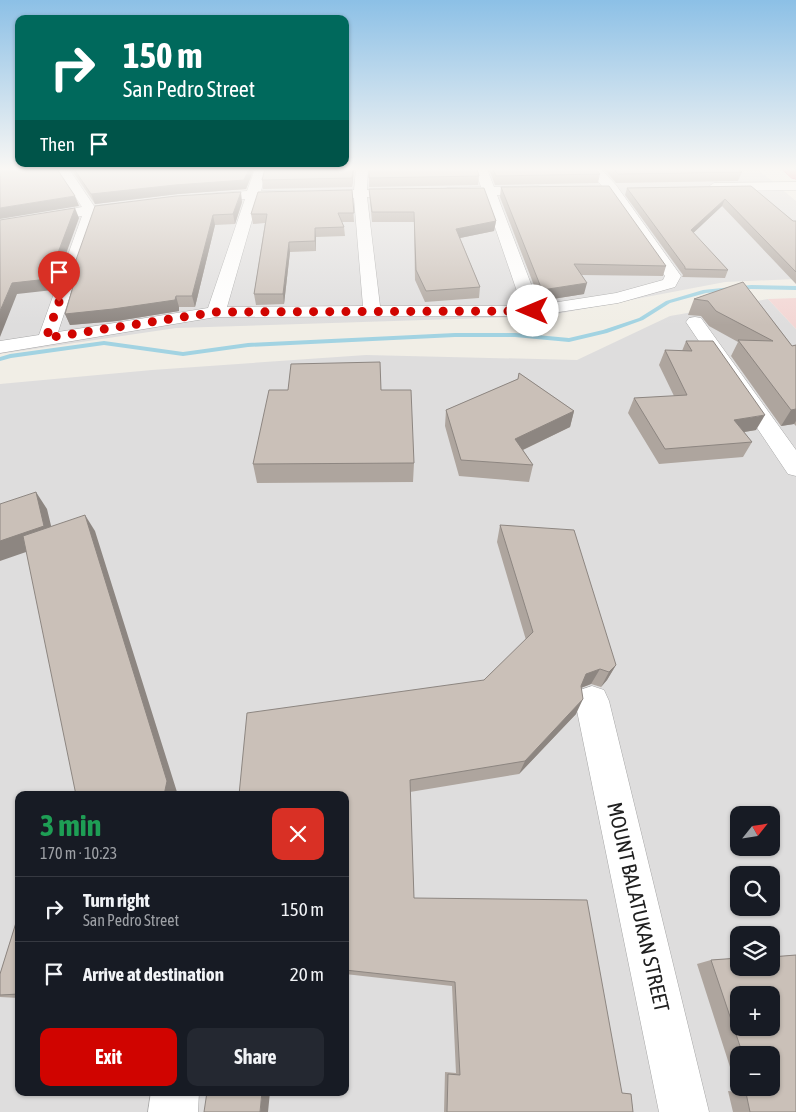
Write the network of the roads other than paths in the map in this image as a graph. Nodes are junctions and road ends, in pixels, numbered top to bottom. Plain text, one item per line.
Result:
1 (22, 221) edge
2 (87, 221) edge
3 (245, 221) edge
4 (363, 221) edge
5 (501, 221) edge
6 (634, 221) edge
7 (0, 225) edge
8 (372, 310) junction
9 (533, 311) junction
10 (216, 312) junction
11 (695, 322) edge
12 (46, 338) junction
13 (0, 347) edge
14 (796, 468) edge
15 (592, 701) dead end
16 (175, 1096) edge
17 (173, 1112) edge
18 (684, 1112) edge

1 - 7 street
2 - 12 street
3 - 10 street
4 - 8 street
5 - 9 street
6 - 9 street
8 - 9 street
8 - 10 street
10 - 12 street
11 - 14 street
12 - 13 street
15 - 18 street, MOUNT BALATUKAN STREET
16 - 17 street

